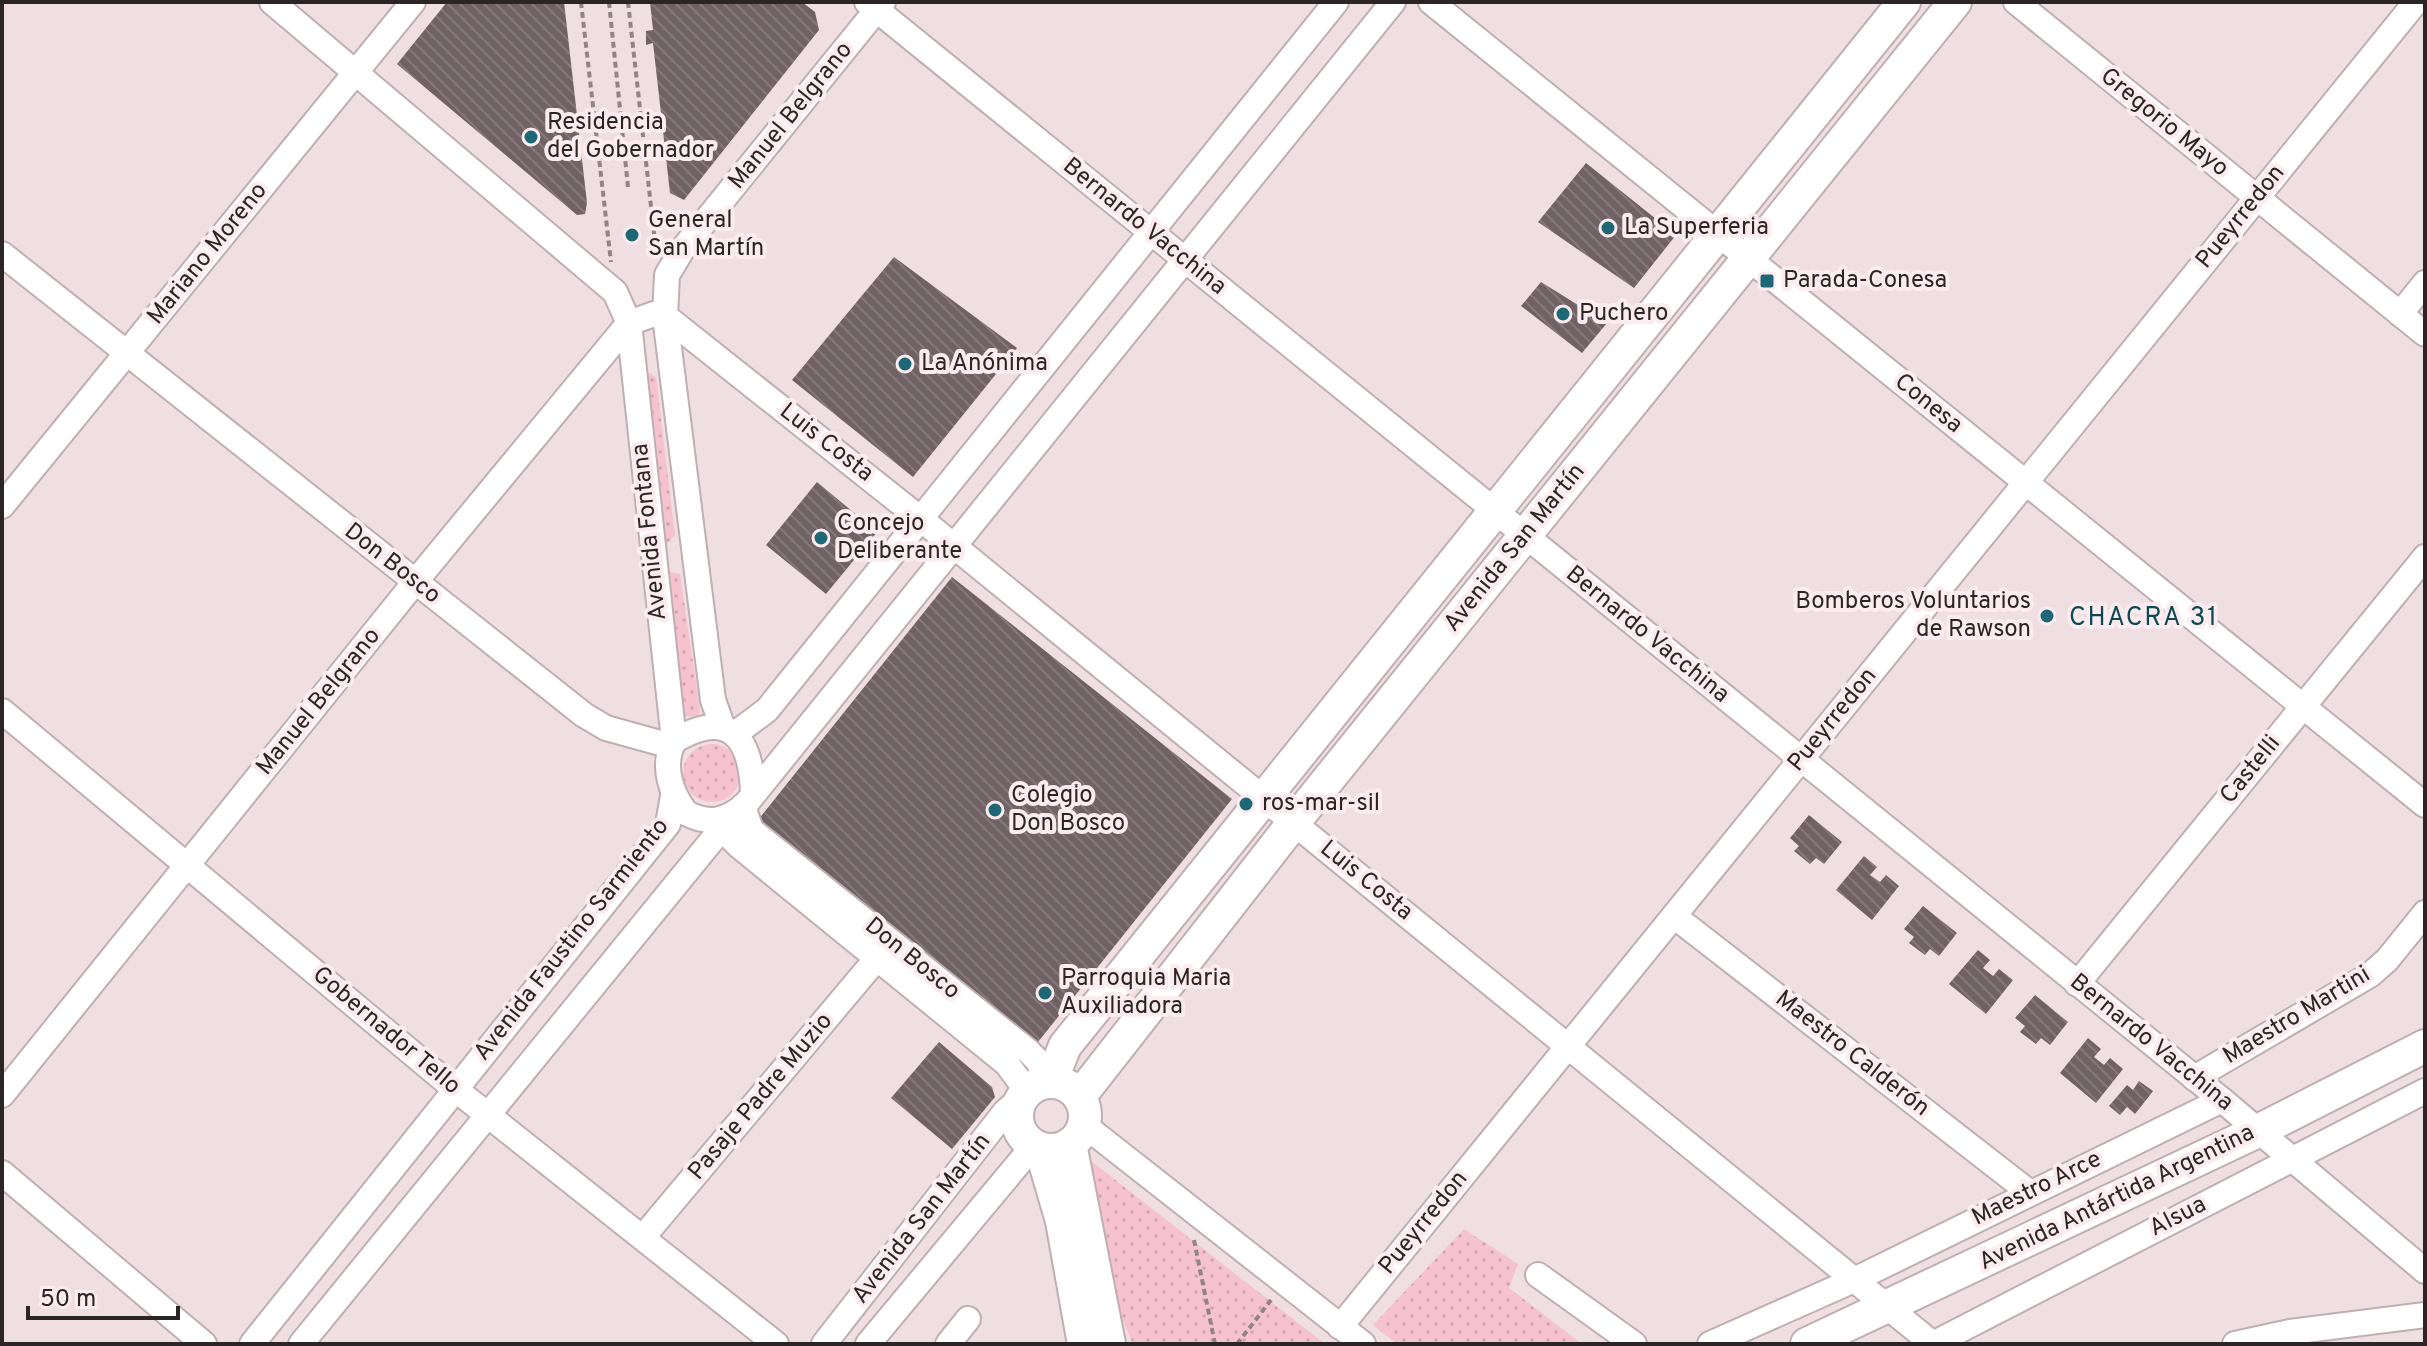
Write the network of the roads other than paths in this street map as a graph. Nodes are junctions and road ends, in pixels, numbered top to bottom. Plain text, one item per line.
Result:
1 (272, 2) edge
2 (413, 2) edge
3 (1336, 2) edge
4 (1393, 2) edge
5 (1431, 2) edge
6 (1904, 2) edge
7 (1955, 2) edge
8 (2016, 2) edge
9 (2416, 2) edge
10 (876, 5) edge
11 (357, 70) junction
12 (2257, 198) junction
13 (1152, 233) junction
14 (1718, 234) junction
15 (2, 254) edge
16 (1748, 258) junction
17 (1184, 259) junction
18 (2425, 283) edge
19 (2400, 314) junction
20 (646, 318) junction
21 (2425, 334) edge
22 (127, 355) junction
23 (2026, 483) junction
24 (2, 506) edge
25 (1494, 511) junction
26 (922, 520) junction
27 (1525, 536) junction
28 (952, 544) junction
29 (2425, 557) edge
30 (415, 582) junction
31 (2303, 707) junction
32 (2, 711) edge
33 (729, 730) junction
34 (673, 744) junction
35 (1801, 760) junction
36 (673, 796) junction
37 (1263, 797) junction
38 (2425, 805) edge
39 (733, 813) junction
40 (1294, 822) junction
41 (187, 867) junction
42 (2425, 913) edge
43 (1674, 916) junction
44 (878, 957) junction
45 (2077, 984) junction
46 (1569, 1045) junction
47 (2425, 1046) edge
48 (2194, 1078) junction
49 (1037, 1088) junction
50 (455, 1089) junction
51 (2425, 1091) edge
52 (2, 1095) edge
53 (2222, 1100) junction
54 (486, 1114) junction
55 (2258, 1131) junction
56 (1062, 1132) junction
57 (2291, 1158) junction
58 (2, 1173) edge
59 (2029, 1192) junction
60 (643, 1237) junction
61 (2425, 1271) edge
62 (1538, 1275) dead end
63 (1854, 1280) junction
64 (1887, 1308) junction
65 (2425, 1315) edge
66 (968, 1319) dead end
67 (1340, 1327) junction
68 (204, 1344) edge
69 (252, 1344) edge
70 (301, 1344) edge
71 (776, 1344) edge
72 (824, 1344) edge
73 (868, 1344) edge
74 (948, 1344) edge
75 (1084, 1344) edge
76 (1109, 1344) edge
77 (1363, 1344) edge
78 (1634, 1344) edge
79 (1710, 1344) edge
80 (1807, 1344) edge
81 (1933, 1344) edge
82 (2235, 1344) edge

1 - 11 street
2 - 11 street, Mariano Moreno
3 - 13 street
4 - 17 street, Avenida Faustino Sarmiento
5 - 14 street, Conesa
6 - 14 main road, Avenida San Martín
7 - 16 main road, Avenida San Martín
8 - 12 street, Gregorio Mayo
9 - 12 street, Pueyrredon
10 - 13 street, Bernardo Vacchina
10 - 20 street, Manuel Belgrano
11 - 20 street
11 - 22 street, Mariano Moreno
12 - 19 street, Gregorio Mayo
12 - 23 street, Pueyrredon
13 - 17 street, Bernardo Vacchina
13 - 26 street
14 - 16 street, Conesa
14 - 25 main road, Avenida San Martín
15 - 22 street, Don Bosco
16 - 23 street, Conesa
16 - 27 main road, Avenida San Martín
17 - 25 street, Bernardo Vacchina
17 - 28 street, Avenida Faustino Sarmiento
18 - 19 street
19 - 21 street, Gregorio Mayo
20 - 26 street, Luis Costa
20 - 30 street, Manuel Belgrano
20 - 33 street, Avenida Fontana
20 - 34 street, Avenida Fontana
22 - 24 street, Mariano Moreno
22 - 30 street, Don Bosco
23 - 31 street, Conesa
23 - 35 street, Pueyrredon
25 - 27 street, Bernardo Vacchina
25 - 37 main road, Avenida San Martín
26 - 28 street, Luis Costa
26 - 33 street
27 - 35 street, Bernardo Vacchina
27 - 40 main road, Avenida San Martín
28 - 37 street, Luis Costa
28 - 39 street, Avenida Faustino Sarmiento
29 - 31 street, Castelli
30 - 34 street, Don Bosco
30 - 41 street, Manuel Belgrano
31 - 38 street, Conesa
31 - 45 street, Castelli
32 - 41 street, Gobernador Tello
33 - 34 street
33 - 39 street
34 - 36 street, Avenida Faustino Sarmiento
35 - 43 street, Pueyrredon
35 - 45 street, Bernardo Vacchina
36 - 39 street, Avenida Faustino Sarmiento
36 - 50 street, Avenida Faustino Sarmiento
37 - 40 street, Luis Costa
37 - 49 main road, Avenida San Martín
39 - 44 street, Don Bosco
39 - 49 street, Don Bosco
39 - 54 street, Avenida Faustino Sarmiento
40 - 46 street, Luis Costa
40 - 56 main road, Avenida San Martín
41 - 50 street, Gobernador Tello
41 - 52 street, Manuel Belgrano
42 - 48 street, Maestro Martini
43 - 46 street, Pueyrredon
43 - 59 street, Maestro Calderón
44 - 49 street, Don Bosco
44 - 60 street, Pasaje Padre Muzio
45 - 48 street, Bernardo Vacchina
46 - 63 street, Luis Costa
46 - 67 street, Pueyrredon
47 - 55 main road, Avenida Antártida Argentina
48 - 53 street, Bernardo Vacchina
49 - 56 main road
49 - 56 main road, Avenida San Martín
49 - 72 street, Avenida San Martín
50 - 54 street, Gobernador Tello
50 - 69 street, Avenida Faustino Sarmiento
51 - 57 street, Alsua
53 - 55 street, Bernardo Vacchina
53 - 59 street, Maestro Arce
54 - 60 street, Gobernador Tello
54 - 70 street, Avenida Faustino Sarmiento
55 - 57 street, Bernardo Vacchina
55 - 64 main road, Avenida Antártida Argentina
56 - 67 street
56 - 73 street, Avenida San Martín
56 - 75 main road
56 - 76 main road
57 - 61 street, Bernardo Vacchina
57 - 81 street, Alsua
58 - 68 street
59 - 63 street, Maestro Arce
60 - 71 street, Gobernador Tello
62 - 78 street
63 - 64 street, Luis Costa
63 - 79 street, Maestro Arce
64 - 80 main road, Avenida Antártida Argentina
64 - 81 street, Luis Costa
65 - 82 street
66 - 74 street
67 - 77 street

